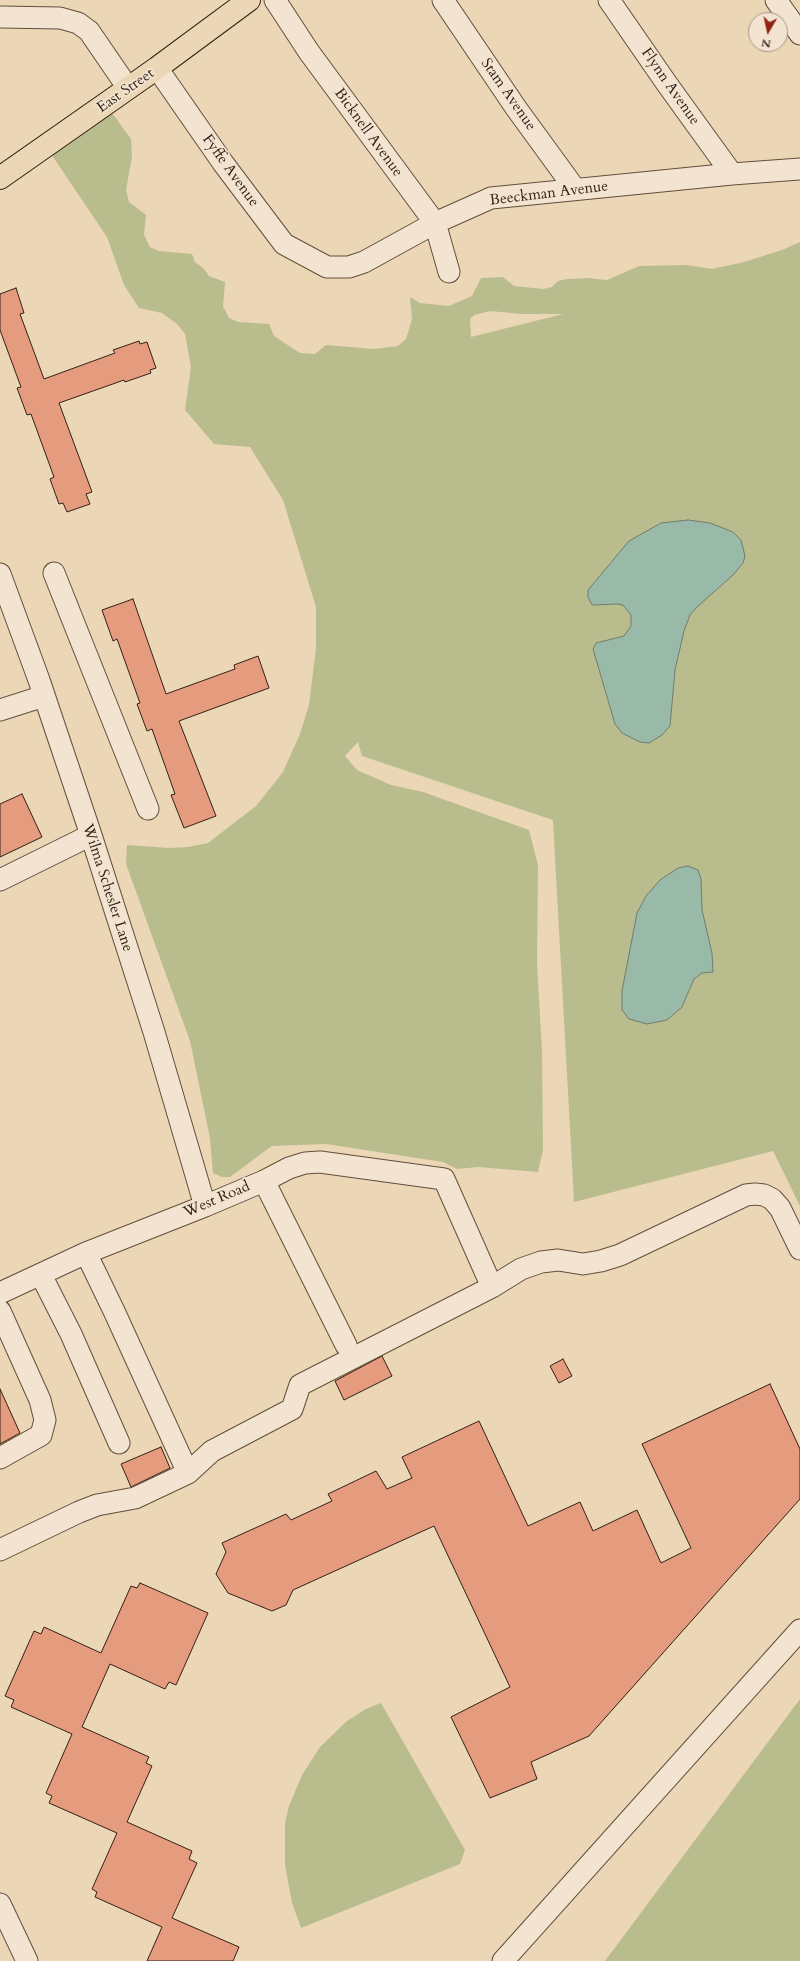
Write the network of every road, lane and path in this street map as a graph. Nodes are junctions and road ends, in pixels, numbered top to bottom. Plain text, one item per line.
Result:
1 (250, 0) edge
2 (275, 0) edge
3 (443, 0) edge
4 (609, 0) edge
5 (776, 0) edge
6 (0, 17) edge
7 (800, 34) edge
8 (157, 68) junction
9 (128, 88) junction
10 (800, 169) edge
11 (732, 174) junction
12 (0, 178) edge
13 (575, 189) junction
14 (435, 223) junction
15 (315, 260) joint
16 (448, 272) dead end
17 (54, 573) dead end
18 (0, 574) edge
19 (44, 696) junction
20 (0, 710) edge
21 (148, 809) dead end
22 (91, 835) junction
23 (0, 880) edge
24 (264, 1181) junction
25 (205, 1206) junction
26 (800, 1249) edge
27 (86, 1253) junction
28 (41, 1275) junction
29 (492, 1287) junction
30 (0, 1293) edge
31 (0, 1311) edge
32 (346, 1345) dead end
33 (118, 1443) dead end
34 (0, 1458) edge
35 (188, 1473) junction
36 (0, 1550) edge
37 (800, 1630) edge
38 (0, 1904) edge
39 (27, 1961) edge
40 (503, 1961) edge

1 - 8 main road, East Street
2 - 14 street, Bicknell Avenue
3 - 13 street, Stam Avenue
4 - 11 street, Flynn Avenue
5 - 7 street
6 - 9 street
8 - 9 main road, East Street
8 - 15 street, Fyffe Avenue
9 - 12 main road, East Street
10 - 11 street, Beeckman Avenue
11 - 13 street, Beeckman Avenue
13 - 14 street, Beeckman Avenue
14 - 15 street, Beeckman Avenue
14 - 16 street, Bicknell Avenue
17 - 21 street
18 - 19 street, Wilma Schesler Lane
19 - 20 street
19 - 22 street, Wilma Schesler Lane
22 - 23 street
22 - 25 street, Wilma Schesler Lane
24 - 25 street, West Road
24 - 29 street, West Road
24 - 32 street
25 - 27 street, West Road
26 - 29 street
27 - 28 street, West Road
27 - 35 street
28 - 30 street, West Road
28 - 33 street
29 - 35 street
31 - 34 street
35 - 36 street
37 - 40 street
38 - 39 street

